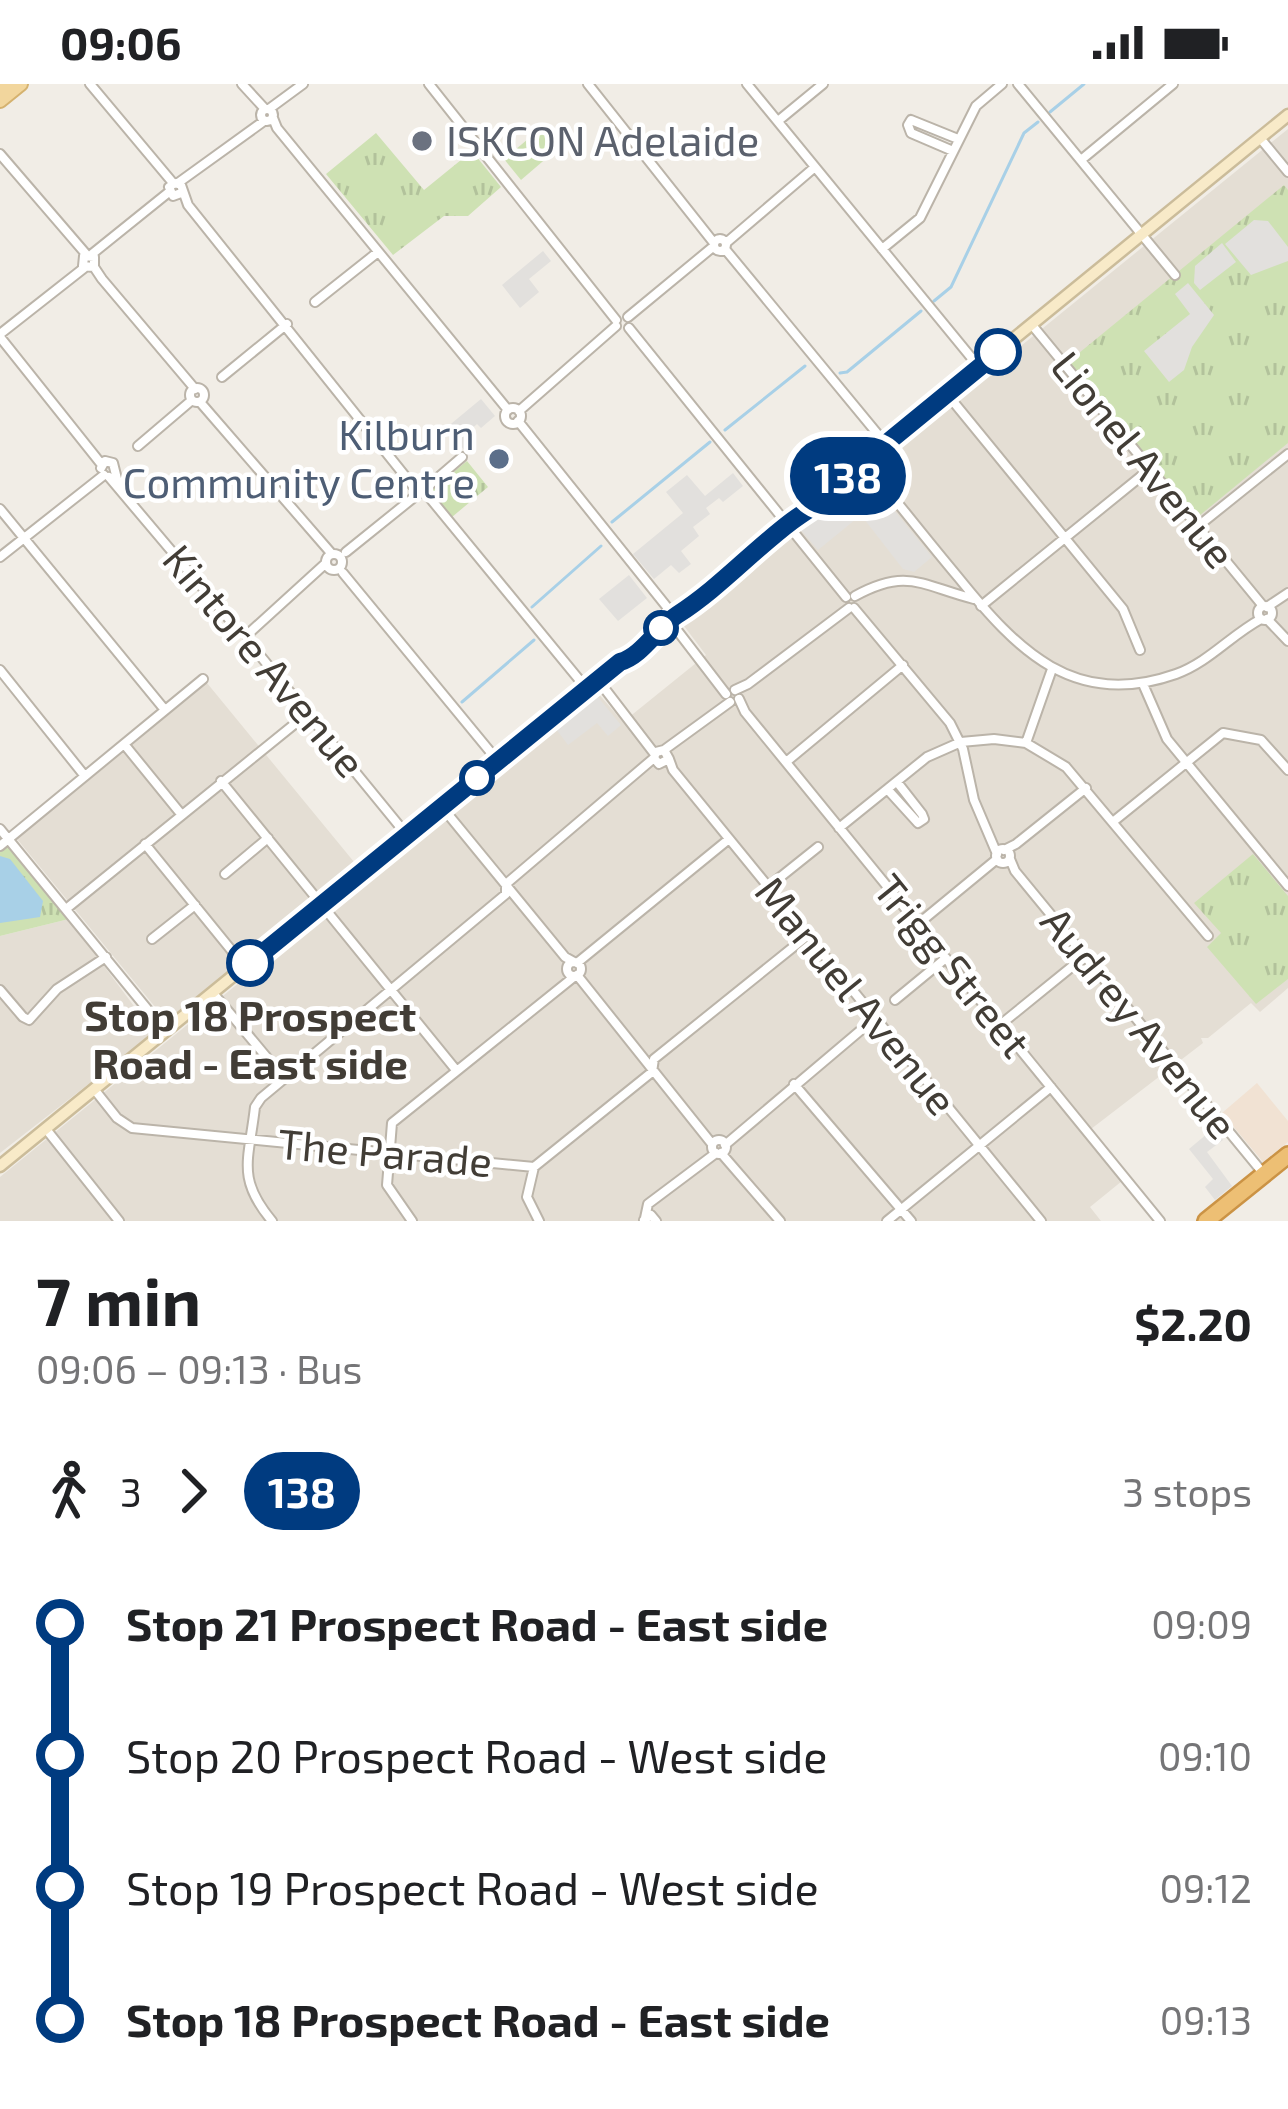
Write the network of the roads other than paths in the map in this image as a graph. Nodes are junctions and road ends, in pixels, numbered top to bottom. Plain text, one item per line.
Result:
1 (21, 84) edge
2 (90, 84) edge
3 (242, 84) edge
4 (303, 84) edge
5 (429, 84) edge
6 (588, 84) edge
7 (747, 84) edge
8 (823, 84) edge
9 (1002, 84) edge
10 (1018, 84) edge
11 (1173, 84) edge
12 (0, 101) edge
13 (1288, 115) edge
14 (268, 116) junction
15 (778, 121) junction
16 (1260, 138) junction
17 (958, 139) junction
18 (953, 151) junction
19 (0, 154) edge
20 (1081, 160) junction
21 (815, 167) junction
22 (1288, 172) edge
23 (174, 188) junction
24 (1142, 234) junction
25 (720, 245) junction
26 (882, 249) junction
27 (378, 252) junction
28 (86, 263) junction
29 (1175, 275) dead end
30 (315, 302) dead end
31 (287, 324) junction
32 (623, 324) junction
33 (1032, 325) junction
34 (0, 335) edge
35 (979, 367) junction
36 (222, 377) dead end
37 (947, 394) junction
38 (197, 396) junction
39 (515, 414) junction
40 (886, 445) junction
41 (137, 446) dead end
42 (1288, 454) edge
43 (462, 457) dead end
44 (864, 462) junction
45 (1150, 469) junction
46 (106, 470) junction
47 (419, 489) junction
48 (0, 509) edge
49 (792, 520) junction
50 (1197, 527) junction
51 (23, 538) junction
52 (1065, 538) junction
53 (0, 557) edge
54 (334, 563) junction
55 (1284, 597) edge
56 (852, 601) junction
57 (978, 603) junction
58 (1263, 614) junction
59 (672, 619) junction
60 (248, 634) junction
61 (1288, 641) edge
62 (1140, 650) dead end
63 (904, 665) junction
64 (1052, 669) junction
65 (0, 670) edge
66 (203, 679) dead end
67 (598, 680) junction
68 (1143, 684) junction
69 (587, 689) junction
70 (732, 696) junction
71 (165, 710) junction
72 (307, 713) junction
73 (961, 742) junction
74 (1025, 743) junction
75 (124, 744) junction
76 (660, 758) junction
77 (498, 761) junction
78 (786, 762) junction
79 (1186, 762) junction
80 (1288, 770) edge
81 (84, 775) junction
82 (220, 781) junction
83 (897, 782) junction
84 (1086, 788) junction
85 (888, 790) junction
86 (442, 808) junction
87 (181, 814) junction
88 (1114, 821) junction
89 (839, 828) junction
90 (0, 829) edge
91 (407, 835) junction
92 (268, 838) junction
93 (729, 839) junction
94 (4, 842) edge
95 (145, 844) junction
96 (818, 847) dead end
97 (1003, 857) junction
98 (225, 874) dead end
99 (506, 884) junction
100 (1288, 886) edge
101 (768, 887) junction
102 (323, 904) junction
103 (195, 905) junction
104 (66, 908) junction
105 (918, 924) junction
106 (807, 935) junction
107 (1208, 936) dead end
108 (152, 939) dead end
109 (1085, 956) junction
110 (106, 957) junction
111 (946, 958) junction
112 (245, 967) junction
113 (573, 969) junction
114 (391, 989) junction
115 (0, 990) edge
116 (214, 993) junction
117 (895, 1000) dead end
118 (874, 1018) junction
119 (1000, 1025) junction
120 (166, 1031) junction
121 (652, 1064) junction
122 (456, 1070) junction
123 (284, 1078) junction
124 (794, 1084) junction
125 (1051, 1087) junction
126 (94, 1090) junction
127 (46, 1129) junction
128 (251, 1140) junction
129 (720, 1145) junction
130 (979, 1145) junction
131 (388, 1154) junction
132 (1288, 1155) edge
133 (2, 1160) edge
134 (534, 1167) junction
135 (1288, 1168) edge
136 (1267, 1178) junction
137 (902, 1209) junction
138 (649, 1219) edge
139 (116, 1220) edge
140 (1214, 1220) edge
141 (272, 1221) edge
142 (412, 1221) edge
143 (539, 1221) edge
144 (780, 1221) edge
145 (887, 1221) edge
146 (911, 1221) edge
147 (1041, 1221) edge
148 (1160, 1221) edge

1 - 12 main road
2 - 23 street
3 - 14 street, Trigg Street
4 - 14 street
5 - 32 street, Audrey Avenue
6 - 25 street
7 - 15 street
8 - 15 street
9 - 17 street
10 - 20 street
11 - 20 street
13 - 16 main road
14 - 23 street
14 - 27 street, Trigg Street
15 - 21 street
16 - 22 street
16 - 24 main road
17 - 18 street
17 - 18 street
18 - 26 street
19 - 28 street
20 - 24 street
21 - 25 street
21 - 26 street
23 - 28 street
23 - 31 street
24 - 29 street
24 - 33 main road
25 - 32 street
25 - 40 street
26 - 35 street
27 - 30 street
27 - 39 street, Trigg Street
28 - 34 street
28 - 38 street
31 - 36 street
31 - 47 street
32 - 39 street
32 - 49 street, Audrey Avenue
33 - 35 main road
33 - 45 street, Lionel Avenue
34 - 46 street, Kintore Avenue
35 - 37 main road
37 - 40 main road
37 - 52 street
38 - 41 street
38 - 54 street
39 - 59 street, Trigg Street
40 - 44 main road
42 - 50 street
43 - 47 street
44 - 49 main road
44 - 57 street
45 - 50 street, Lionel Avenue
45 - 52 street
46 - 51 street
46 - 60 street, Kintore Avenue
47 - 54 street
47 - 69 street
48 - 51 street
49 - 56 street, Audrey Avenue
49 - 59 main road
50 - 58 street, Lionel Avenue
51 - 53 street
51 - 71 street
52 - 57 street
52 - 62 street
54 - 60 street
54 - 77 street
55 - 58 street
56 - 57 street
56 - 63 street, Audrey Avenue
56 - 70 street
57 - 64 street
58 - 61 street, Lionel Avenue
58 - 68 street
59 - 67 main road
59 - 70 street, Trigg Street
60 - 72 street, Kintore Avenue
63 - 73 street, Audrey Avenue
63 - 78 street
64 - 68 street
64 - 74 street
65 - 81 street
66 - 71 street
67 - 69 main road
67 - 76 street, Manuel Avenue
68 - 79 street
69 - 77 main road
70 - 76 street
70 - 78 street, Trigg Street
71 - 75 street
72 - 82 street
72 - 91 street, Kintore Avenue
73 - 74 street
73 - 83 street
73 - 97 street, Audrey Avenue
74 - 84 street
75 - 81 street
75 - 87 street
76 - 93 street, Manuel Avenue
76 - 99 street
77 - 86 main road
78 - 89 street, Trigg Street
79 - 80 street
79 - 88 street
79 - 100 street
81 - 94 street
82 - 87 street
82 - 92 street
83 - 85 street
83 - 85 street
84 - 88 street
84 - 97 street
85 - 89 street
86 - 91 main road
86 - 99 street
87 - 95 street
88 - 107 street
89 - 105 street, Trigg Street
90 - 94 street
91 - 102 main road
92 - 98 street
92 - 102 street
93 - 101 street, Manuel Avenue
93 - 113 street
94 - 104 street
95 - 103 street
95 - 104 street
96 - 101 street
97 - 105 street
97 - 109 street, Audrey Avenue
99 - 113 street
99 - 114 street
101 - 106 street, Manuel Avenue
102 - 112 main road
102 - 114 street
103 - 108 street
103 - 112 street
104 - 110 street
105 - 111 street, Trigg Street
106 - 118 street, Manuel Avenue
106 - 121 street, The Parade
109 - 119 street
109 - 136 street, Audrey Avenue
110 - 115 street
110 - 120 street
111 - 117 street
111 - 119 street, Trigg Street
112 - 116 main road
113 - 121 street
113 - 122 street
114 - 122 street
114 - 123 street
116 - 120 main road
116 - 123 street
118 - 124 street
118 - 130 street, Manuel Avenue
119 - 125 street, Trigg Street
120 - 126 main road
121 - 129 street
121 - 134 street, The Parade
122 - 131 street
123 - 128 street
124 - 129 street
124 - 137 street
125 - 130 street
125 - 148 street, Trigg Street
126 - 127 main road
126 - 128 street, The Parade
127 - 133 main road
127 - 139 street
128 - 131 street, The Parade
128 - 141 street
129 - 138 street
129 - 144 street
130 - 137 street
130 - 147 street, Manuel Avenue
131 - 134 street, The Parade
131 - 142 street
132 - 136 highway
134 - 143 street
135 - 136 highway
136 - 140 highway
137 - 145 street
137 - 146 street

